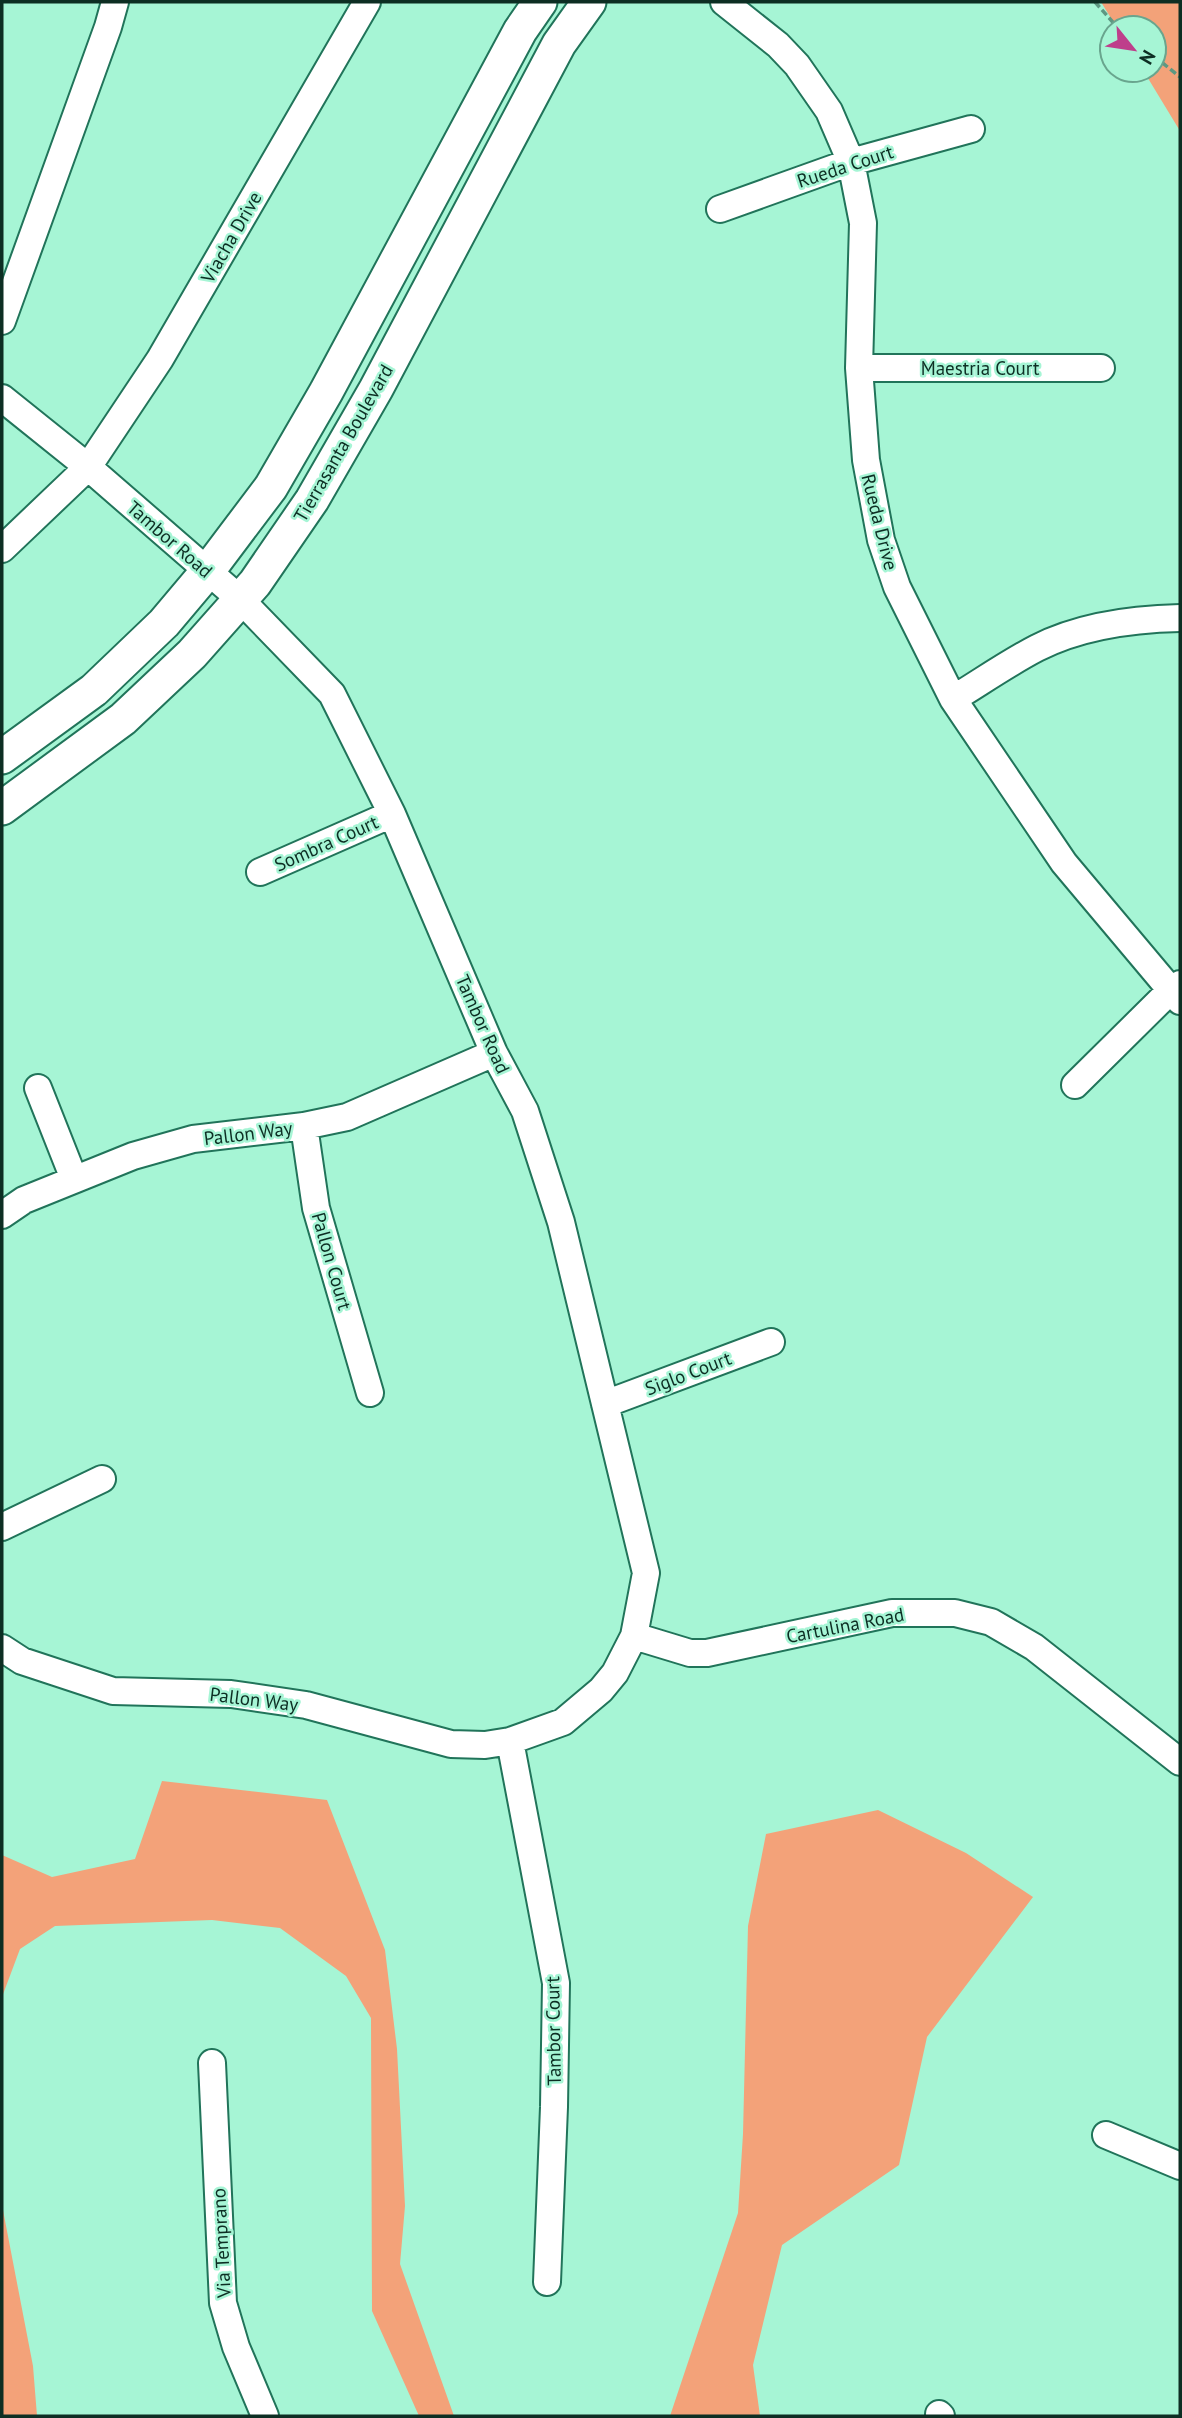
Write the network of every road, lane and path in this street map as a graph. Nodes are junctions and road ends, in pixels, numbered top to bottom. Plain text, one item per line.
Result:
1 (115, 2) edge
2 (367, 2) edge
3 (540, 2) edge
4 (589, 2) edge
5 (724, 2) edge
6 (971, 129) dead end
7 (851, 162) junction
8 (720, 209) dead end
9 (2, 321) edge
10 (859, 368) junction
11 (1101, 368) dead end
12 (2, 398) edge
13 (88, 467) junction
14 (2, 550) edge
15 (207, 572) junction
16 (240, 599) junction
17 (1180, 618) edge
18 (953, 699) junction
19 (2, 757) edge
20 (2, 808) edge
21 (392, 814) junction
22 (260, 872) dead end
23 (1177, 992) edge
24 (494, 1053) junction
25 (1075, 1085) dead end
26 (38, 1088) dead end
27 (304, 1126) junction
28 (74, 1179) junction
29 (2, 1215) edge
30 (771, 1342) dead end
31 (370, 1393) dead end
32 (605, 1404) junction
33 (102, 1479) dead end
34 (2, 1527) edge
35 (634, 1636) junction
36 (2, 1648) edge
37 (510, 1741) junction
38 (1180, 1762) edge
39 (212, 2063) dead end
40 (1106, 2135) dead end
41 (1180, 2166) edge
42 (547, 2283) dead end
43 (265, 2416) edge

1 - 9 street
2 - 13 street, Viacha Drive
3 - 15 main road, Tierrasanta Boulevard
4 - 16 main road, Tierrasanta Boulevard
5 - 7 street, Rueda Drive
6 - 7 street, Rueda Court
7 - 8 street, Rueda Court
7 - 10 street, Rueda Drive
10 - 11 street, Maestria Court
10 - 18 street, Rueda Drive
12 - 13 street, Tambor Road
13 - 14 street, Viacha Drive
13 - 15 street, Tambor Road
15 - 16 street, Tambor Road
15 - 19 main road, Tierrasanta Boulevard
16 - 20 main road, Tierrasanta Boulevard
16 - 21 street, Tambor Road
17 - 18 street
18 - 23 street, Rueda Drive
21 - 22 street, Sombra Court
21 - 24 street, Tambor Road
23 - 25 street
24 - 27 street, Pallon Way
24 - 32 street, Tambor Road
26 - 28 street
27 - 28 street, Pallon Way
27 - 31 street, Pallon Court
28 - 29 street, Pallon Way
30 - 32 street, Siglo Court
32 - 35 street, Tambor Road
33 - 34 street
35 - 37 street, Tambor Road
35 - 38 street, Cartulina Road
36 - 37 street, Pallon Way
37 - 42 street, Tambor Court
39 - 43 street, Via Temprano
40 - 41 street

